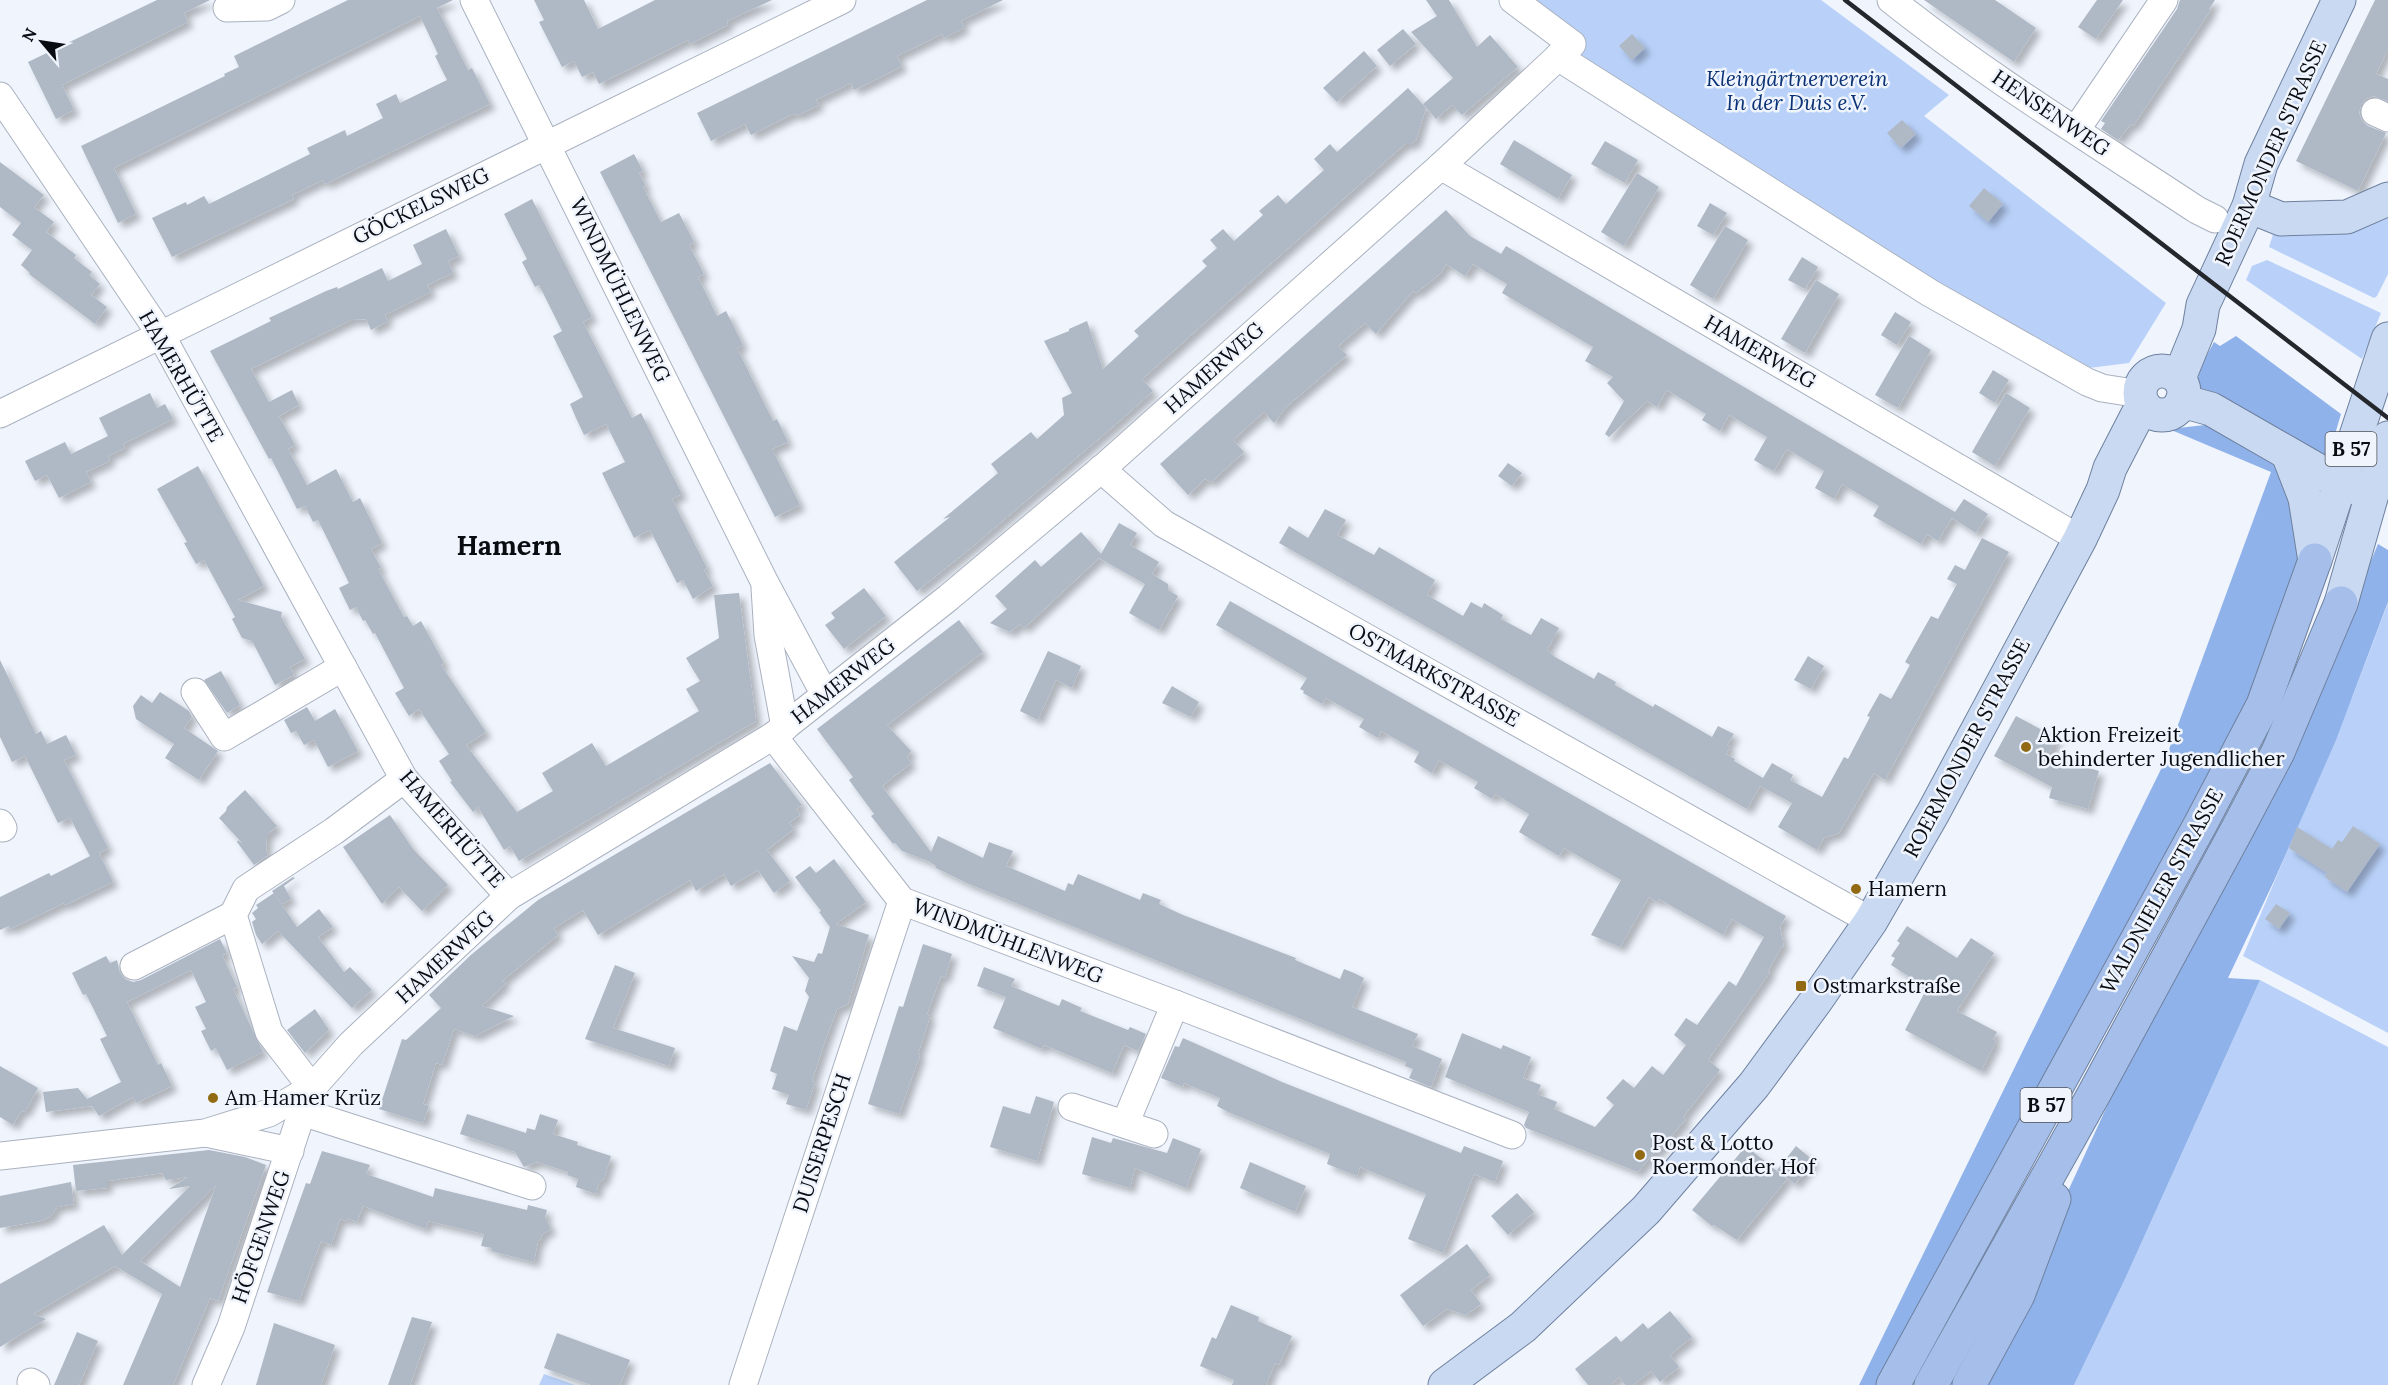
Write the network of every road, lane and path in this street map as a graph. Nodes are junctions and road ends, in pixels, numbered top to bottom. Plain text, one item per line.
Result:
1 (281, 0) edge
2 (474, 0) edge
3 (842, 0) edge
4 (1514, 0) edge
5 (1891, 0) edge
6 (2164, 0) edge
7 (2339, 0) edge
8 (227, 8) dead end
9 (1558, 57) junction
10 (0, 96) edge
11 (2076, 130) junction
12 (547, 143) junction
13 (1441, 166) junction
14 (2388, 199) edge
15 (2249, 206) junction
16 (2215, 219) dead end
17 (161, 335) junction
18 (2388, 339) edge
19 (2160, 394) junction
20 (0, 414) edge
21 (2388, 438) edge
22 (2288, 454) junction
23 (1101, 469) junction
24 (2340, 483) junction
25 (2372, 493) junction
26 (2080, 539) junction
27 (2315, 560) junction
28 (764, 581) junction
29 (2341, 603) joint
30 (343, 667) junction
31 (195, 692) dead end
32 (825, 694) junction
33 (779, 731) junction
34 (405, 779) junction
35 (509, 896) junction
36 (902, 902) junction
37 (233, 915) junction
38 (1871, 921) junction
39 (134, 966) dead end
40 (1175, 1004) junction
41 (2094, 1094) junction
42 (307, 1100) junction
43 (1072, 1107) dead end
44 (1125, 1124) junction
45 (205, 1133) junction
46 (1154, 1134) dead end
47 (1512, 1136) dead end
48 (290, 1151) junction
49 (0, 1156) edge
50 (532, 1186) dead end
51 (206, 1385) edge
52 (743, 1385) edge
53 (1445, 1385) edge
54 (1893, 1385) edge
55 (1931, 1385) edge
56 (1970, 1385) edge

1 - 8 street
2 - 12 street, WINDMÜHLENWEG
3 - 12 street, GÖCKELSWEG
4 - 9 street
5 - 11 street, HENSENWEG
6 - 11 street
7 - 15 main road, ROERMONDER STRASSE
9 - 13 street, HAMERWEG
9 - 19 street
10 - 17 street, HAMERHÜTTE
11 - 16 street, HENSENWEG
12 - 17 street, GÖCKELSWEG
12 - 28 street, WINDMÜHLENWEG
13 - 23 street, HAMERWEG
13 - 26 street, HAMERWEG
14 - 15 main road
15 - 19 main road, ROERMONDER STRASSE
17 - 20 street, GÖCKELSWEG
17 - 30 street, HAMERHÜTTE
18 - 24 main road, WALDNIELER STRASSE / B 57
19 - 22 main road
19 - 26 main road, ROERMONDER STRASSE
21 - 25 main road, WALDNIELER STRASSE / B 57
22 - 24 main road
22 - 27 main road
23 - 32 street, HAMERWEG
23 - 38 street, OSTMARKSTRASSE
24 - 25 main road
24 - 27 main road, WALDNIELER STRASSE / B 57
25 - 29 main road, WALDNIELER STRASSE / B 57
26 - 38 main road, ROERMONDER STRASSE
27 - 54 highway, WALDNIELER STRASSE / B 57
28 - 32 street, WINDMÜHLENWEG
28 - 33 street, WINDMÜHLENWEG
29 - 41 highway, WALDNIELER STRASSE / B 57
30 - 31 street
30 - 34 street, HAMERHÜTTE
32 - 33 street, HAMERWEG
33 - 35 street, HAMERWEG
33 - 36 street, WINDMÜHLENWEG
34 - 35 street, HAMERHÜTTE
34 - 37 street
35 - 42 street, HAMERWEG
36 - 40 street, WINDMÜHLENWEG
36 - 52 street, DUISERPESCH
37 - 39 street
37 - 42 street
38 - 53 main road, ROERMONDER STRASSE
40 - 44 street
40 - 47 street, WINDMÜHLENWEG
41 - 55 highway, WALDNIELER STRASSE / B 57
41 - 56 highway
42 - 45 street, HAMERWEG
42 - 48 street, HÖFGENWEG
42 - 50 street
43 - 44 street
44 - 46 street
45 - 48 street, HAMERWEG
45 - 49 street, HAMERWEG
48 - 51 street, HÖFGENWEG

